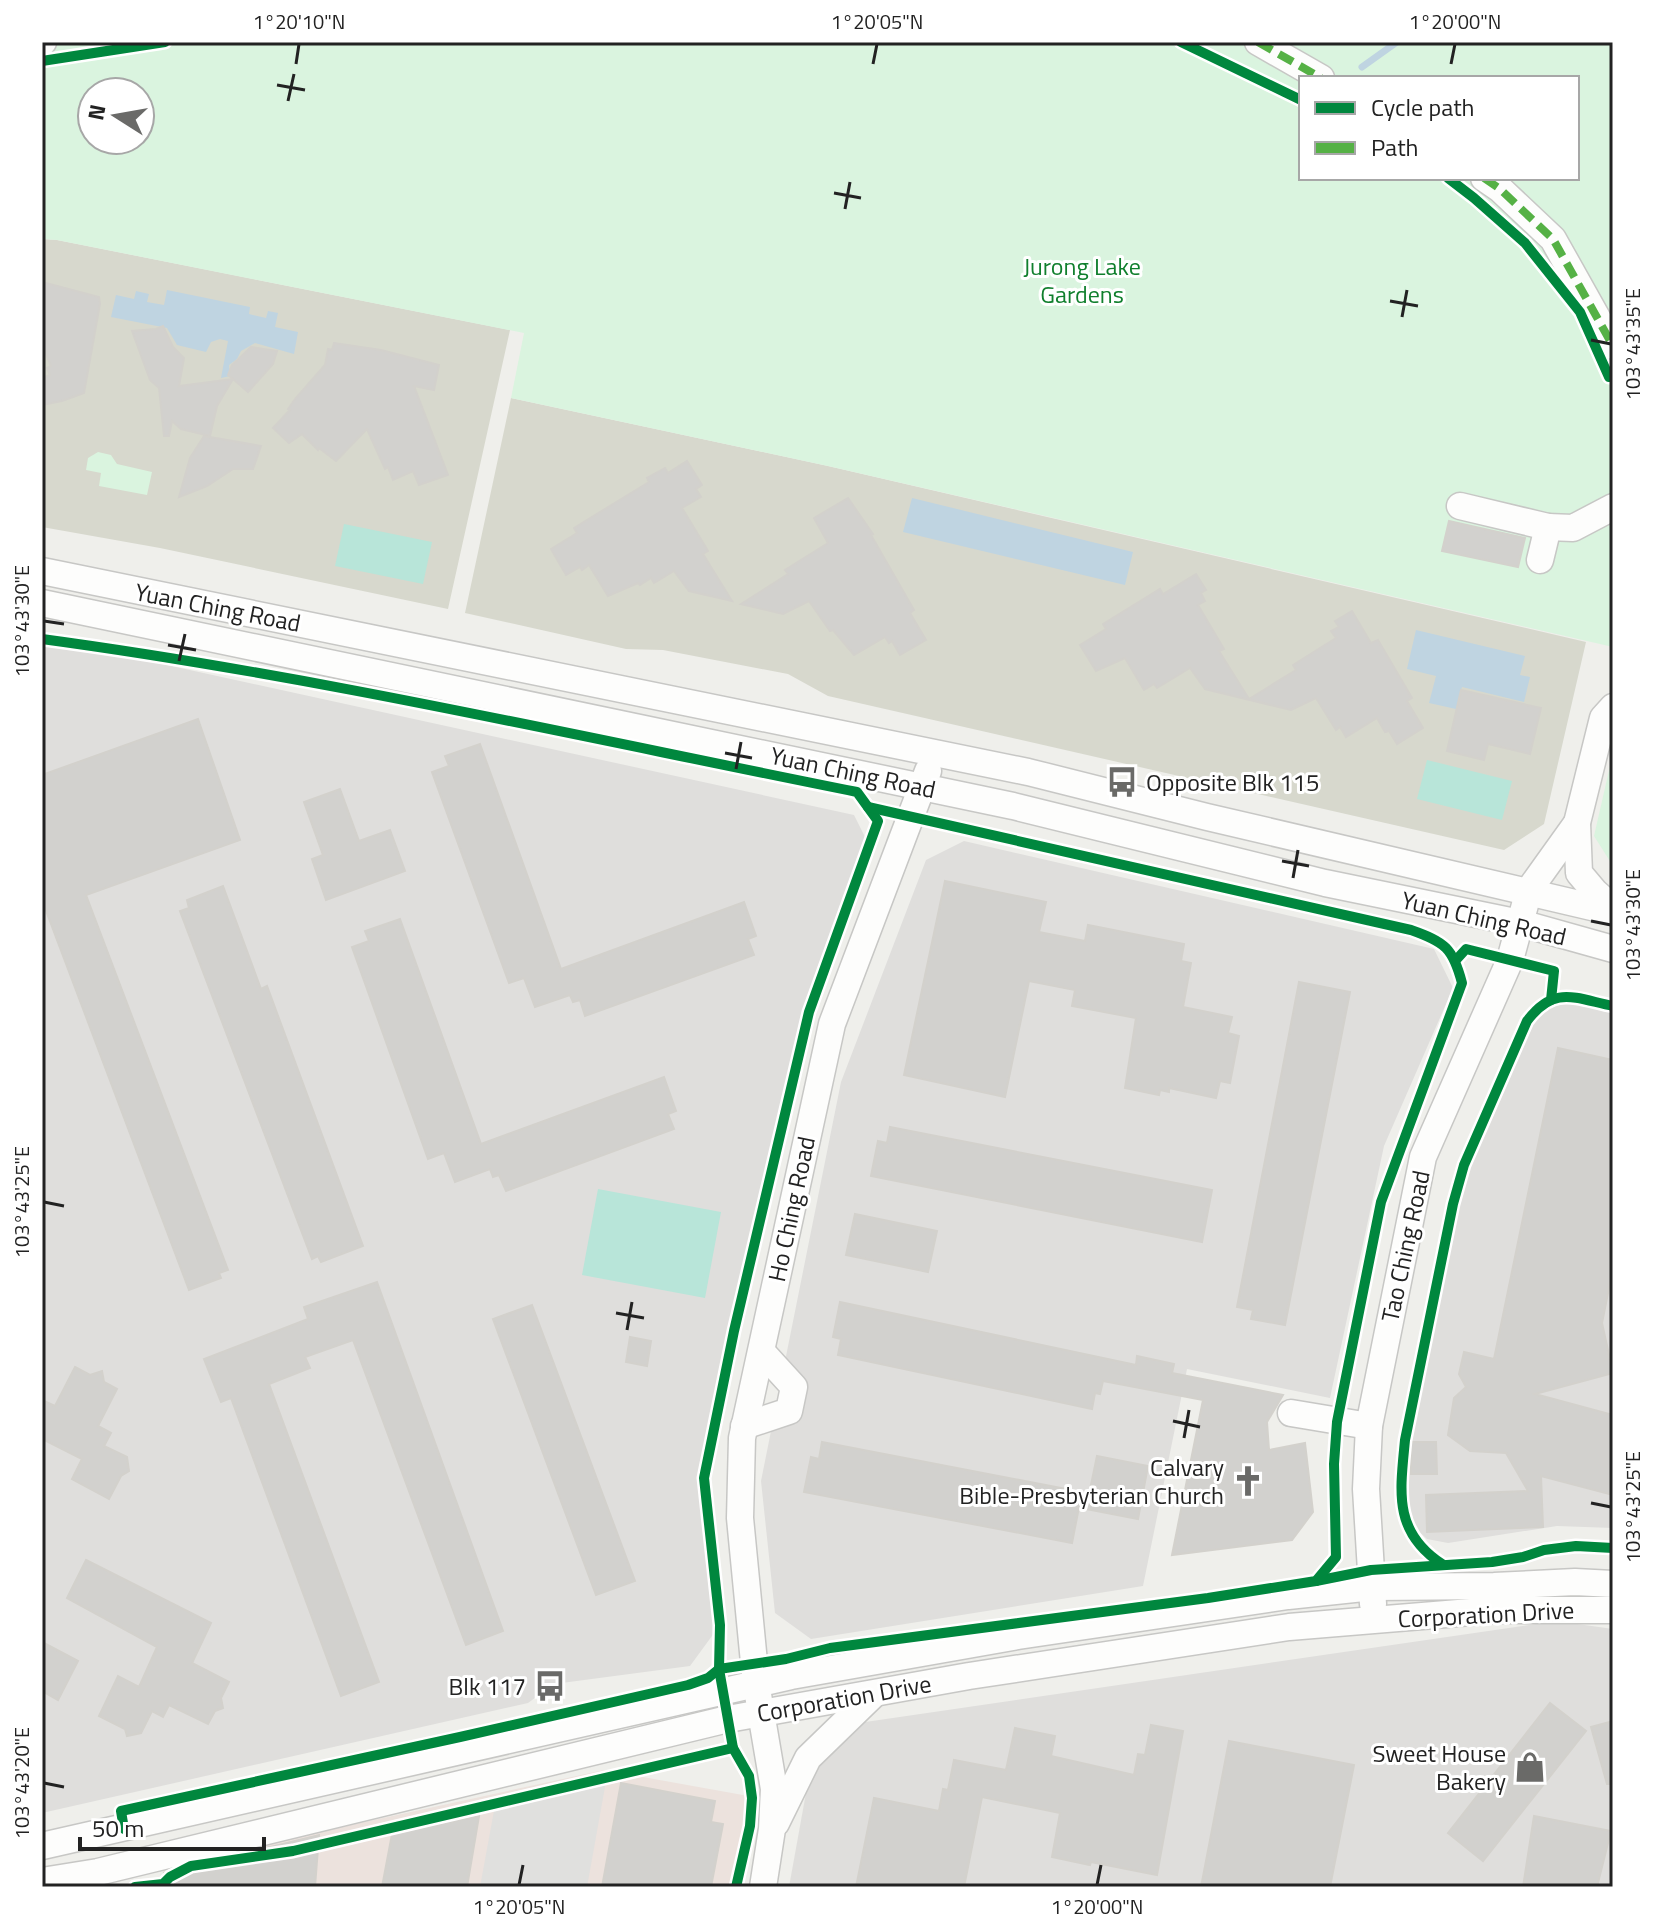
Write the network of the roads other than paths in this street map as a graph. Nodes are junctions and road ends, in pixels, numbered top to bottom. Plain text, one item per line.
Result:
1 (1263, 43) edge
2 (1318, 76) edge
3 (1487, 180) edge
4 (1613, 346) edge
5 (1460, 506) dead end
6 (1613, 507) edge
7 (1548, 527) junction
8 (1540, 560) dead end
9 (42, 571) edge
10 (42, 603) edge
11 (566, 677) junction
12 (1613, 707) edge
13 (560, 710) junction
14 (935, 753) junction
15 (922, 786) junction
16 (1577, 823) junction
17 (1529, 890) junction
18 (1613, 910) edge
19 (1520, 923) junction
20 (1613, 949) edge
21 (762, 1352) junction
22 (1291, 1413) dead end
23 (744, 1426) junction
24 (1369, 1426) junction
25 (1613, 1584) edge
26 (1373, 1587) junction
27 (1613, 1610) edge
28 (1373, 1620) junction
29 (756, 1683) junction
30 (874, 1694) junction
31 (761, 1712) junction
32 (124, 1829) junction
33 (772, 1829) junction
34 (42, 1846) edge
35 (131, 1876) edge
36 (42, 1881) edge
37 (763, 1887) edge

1 - 2 street
3 - 4 street
5 - 7 street
6 - 7 street
7 - 8 street
9 - 11 street, Yuan Ching Road
10 - 13 street, Yuan Ching Road
11 - 13 street
11 - 14 street, Yuan Ching Road
12 - 16 street
13 - 15 street, Yuan Ching Road
14 - 15 street, Ho Ching Road
14 - 17 street, Yuan Ching Road
15 - 19 street, Yuan Ching Road
15 - 21 street, Ho Ching Road
16 - 17 street
16 - 18 street
17 - 18 street, Yuan Ching Road
17 - 19 street, Tao Ching Road
19 - 20 street, Yuan Ching Road
19 - 24 street, Tao Ching Road
21 - 23 street, Ho Ching Road
21 - 23 street
22 - 24 street
23 - 29 street, Ho Ching Road
24 - 26 street, Tao Ching Road
25 - 26 street, Corporation Drive
26 - 28 street, Tao Ching Road
26 - 29 street, Corporation Drive
27 - 28 street, Corporation Drive
28 - 30 street, Corporation Drive
29 - 31 street, Ho Ching Road
29 - 32 street, Corporation Drive
30 - 31 street, Corporation Drive
30 - 33 street
31 - 33 street, Ho Ching Road
31 - 35 street, Corporation Drive
32 - 34 street, Corporation Drive
32 - 35 street
33 - 37 street
35 - 36 street, Corporation Drive

